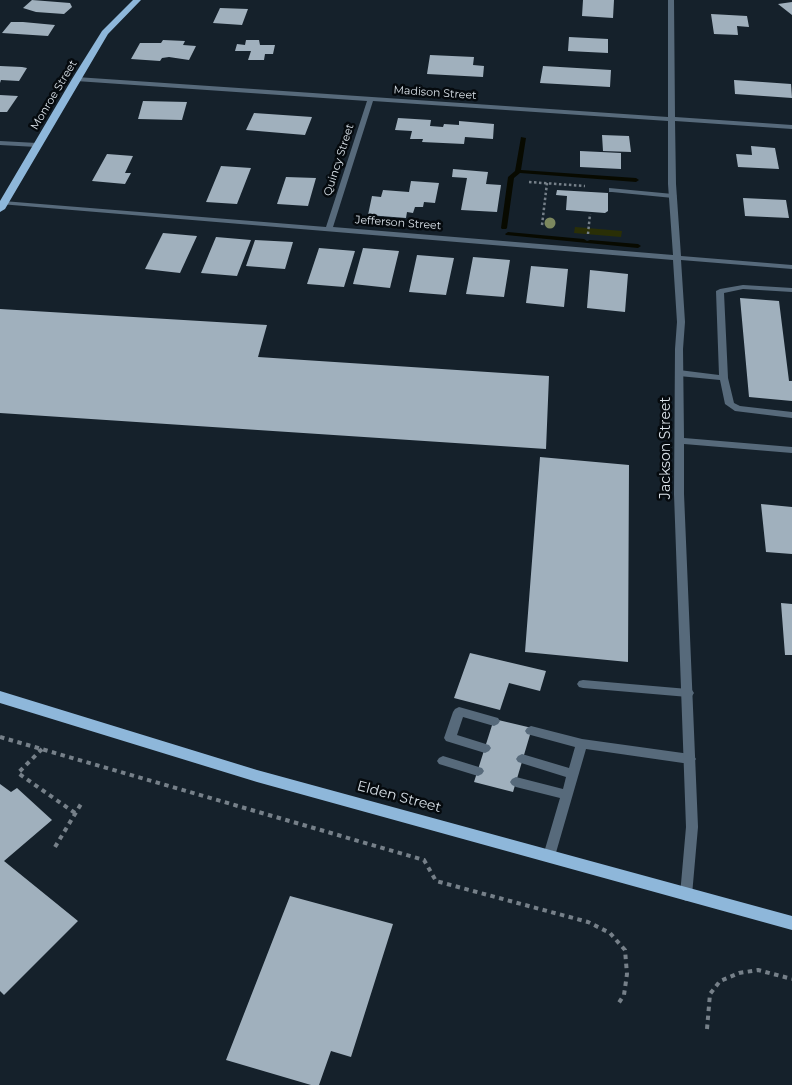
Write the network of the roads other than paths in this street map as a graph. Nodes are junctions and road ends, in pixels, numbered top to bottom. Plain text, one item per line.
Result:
1 (138, 0) edge
2 (671, 0) edge
3 (76, 79) junction
4 (371, 98) junction
5 (671, 119) junction
6 (792, 127) edge
7 (0, 143) edge
8 (37, 145) junction
9 (612, 190) dead end
10 (673, 196) junction
11 (1, 205) edge
12 (329, 229) junction
13 (677, 258) junction
14 (792, 266) edge
15 (792, 290) edge
16 (679, 373) junction
17 (724, 378) junction
18 (792, 415) edge
19 (680, 442) junction
20 (792, 450) edge
21 (584, 684) dead end
22 (688, 693) junction
23 (0, 697) edge
24 (494, 721) dead end
25 (531, 731) dead end
26 (582, 744) junction
27 (485, 748) dead end
28 (522, 759) dead end
29 (690, 759) junction
30 (443, 761) dead end
31 (478, 771) dead end
32 (573, 774) junction
33 (516, 782) dead end
34 (567, 795) junction
35 (550, 856) junction
36 (686, 895) junction
37 (792, 923) edge

1 - 3 main road, Monroe Street
2 - 5 street, Jackson Street
3 - 4 street, Madison Street
3 - 8 main road, Monroe Street
4 - 5 street, Madison Street
4 - 12 street, Quincy Street
5 - 6 street, Madison Street
5 - 10 street, Jackson Street
7 - 8 street
8 - 11 main road, Monroe Street
9 - 10 street
10 - 13 street, Jackson Street
11 - 12 street, Jefferson Street
12 - 13 street, Jefferson Street
13 - 14 street, Jefferson Street
13 - 16 street, Jackson Street
15 - 17 street
16 - 17 street
16 - 19 street, Jackson Street
17 - 18 street
19 - 20 street
19 - 22 street, Jackson Street
21 - 22 street
22 - 29 street, Jackson Street
23 - 35 main road, Elden Street
24 - 27 street
25 - 26 street
26 - 29 street
26 - 32 street
28 - 32 street
29 - 36 street, Jackson Street
30 - 31 street
32 - 34 street
33 - 34 street
34 - 35 street
35 - 36 main road, Elden Street
36 - 37 main road, Elden Street

